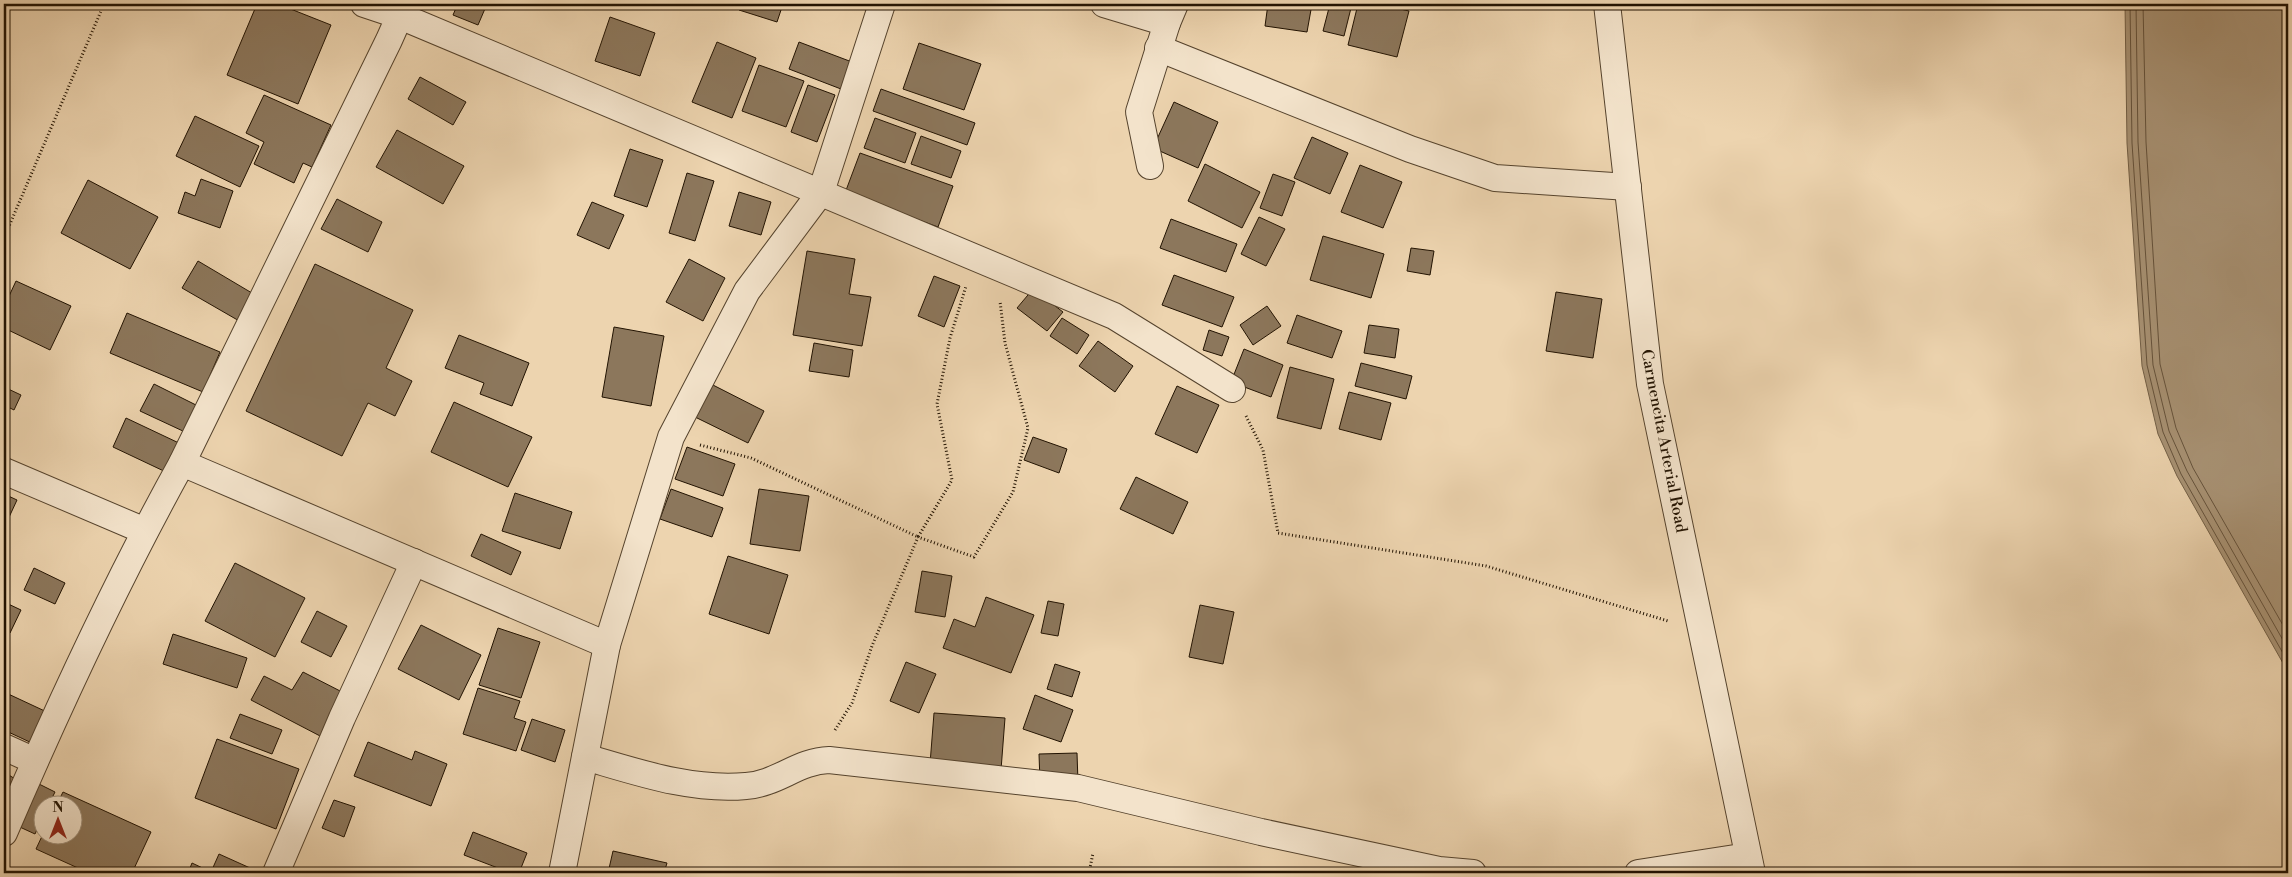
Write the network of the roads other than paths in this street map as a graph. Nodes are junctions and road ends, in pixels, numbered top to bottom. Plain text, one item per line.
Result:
1 (364, 4) edge
2 (882, 4) edge
3 (1104, 4) edge
4 (1607, 4) edge
5 (403, 10) edge
6 (1171, 13) edge
7 (1158, 48) junction
8 (1150, 166) dead end
9 (1628, 187) junction
10 (821, 192) junction
11 (1232, 389) road end
12 (182, 463) junction
13 (4, 471) edge
14 (145, 531) junction
15 (414, 562) junction
16 (607, 645) junction
17 (4, 747) edge
18 (585, 757) junction
19 (35, 761) junction
20 (4, 833) edge
21 (1750, 865) edge
22 (276, 873) edge
23 (562, 873) edge
24 (1473, 873) edge
25 (1638, 873) edge

1 - 5 street
2 - 10 street
3 - 6 street
4 - 9 street, Carmencita Arterial Road
5 - 10 street
5 - 12 street
6 - 7 street
7 - 8 street
7 - 9 street
9 - 21 street, Carmencita Arterial Road
10 - 11 street
10 - 16 street
12 - 14 street
12 - 15 street
13 - 14 street
14 - 19 street
15 - 16 street
15 - 22 street
16 - 18 street
17 - 19 street
18 - 23 street
18 - 24 street
19 - 20 street
21 - 25 street

